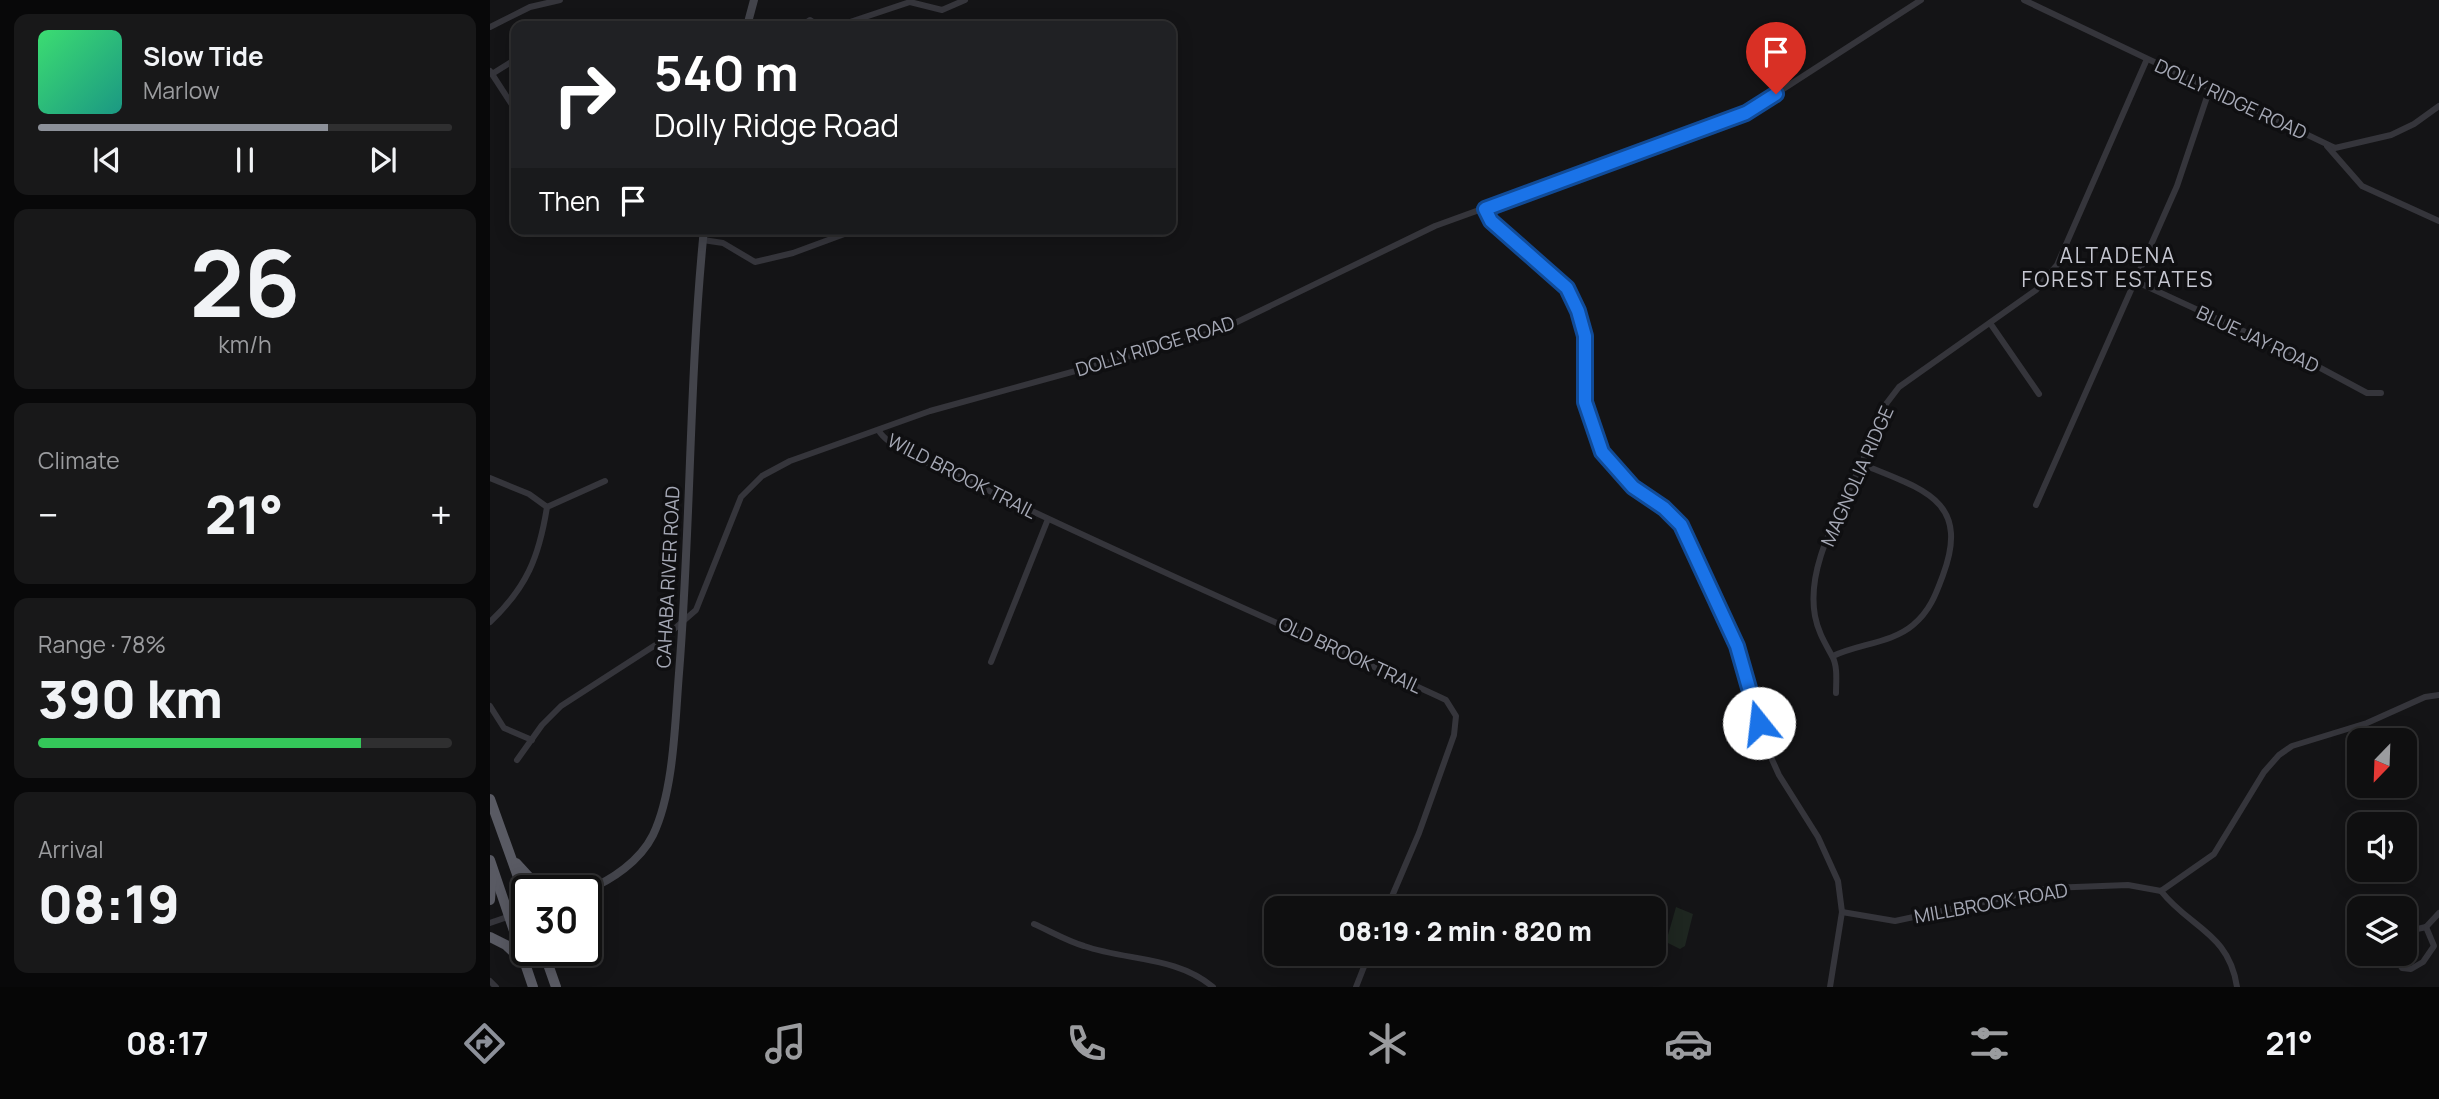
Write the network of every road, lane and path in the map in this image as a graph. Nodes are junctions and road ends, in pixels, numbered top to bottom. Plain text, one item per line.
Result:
1 (560, 0) edge
2 (754, 0) edge
3 (965, 0) edge
4 (1921, 0) edge
5 (2024, 0) edge
6 (910, 1) edge
7 (2040, 3) edge
8 (748, 21) edge
9 (852, 21) edge
10 (490, 27) edge
11 (2147, 59) junction
12 (511, 62) edge
13 (491, 72) edge
14 (2210, 88) junction
15 (511, 103) edge
16 (2439, 106) edge
17 (2324, 143) junction
18 (1485, 209) junction
19 (2439, 220) edge
20 (703, 235) edge
21 (842, 235) edge
22 (702, 240) junction
23 (2135, 281) junction
24 (1990, 323) junction
25 (2381, 393) dead end
26 (2039, 394) dead end
27 (879, 431) junction
28 (1864, 465) junction
29 (490, 478) edge
30 (605, 481) dead end
31 (2036, 506) dead end
32 (547, 508) junction
33 (1048, 519) junction
34 (490, 622) edge
35 (683, 624) junction
36 (1833, 656) junction
37 (991, 662) dead end
38 (1836, 693) dead end
39 (2439, 695) edge
40 (490, 706) edge
41 (532, 740) junction
42 (517, 760) dead end
43 (490, 799) edge
44 (511, 858) junction
45 (491, 862) edge
46 (517, 875) edge
47 (527, 875) edge
48 (602, 880) edge
49 (2161, 891) junction
50 (1392, 896) edge
51 (490, 900) edge
52 (1842, 912) junction
53 (2439, 913) edge
54 (510, 916) junction
55 (511, 919) edge
56 (490, 923) edge
57 (1034, 924) dead end
58 (2426, 927) junction
59 (2417, 929) edge
60 (490, 937) edge
61 (511, 950) edge
62 (526, 966) edge
63 (548, 966) edge
64 (1364, 966) edge
65 (2417, 966) edge
66 (490, 981) edge
67 (496, 987) edge
68 (533, 987) edge
69 (556, 987) edge
70 (1213, 987) edge
71 (1356, 987) edge
72 (1830, 987) edge
73 (2237, 987) edge

1 - 10 street
2 - 8 main road
3 - 6 street
4 - 18 street, DOLLY RIDGE ROAD
5 - 7 street, DOLLY RIDGE ROAD
6 - 9 street
7 - 11 street, DOLLY RIDGE ROAD
11 - 14 street, DOLLY RIDGE ROAD
11 - 24 street, MAGNOLIA RIDGE
12 - 13 street
13 - 15 street
14 - 17 street, DOLLY RIDGE ROAD
14 - 23 street
16 - 17 street, DOLLY RIDGE ROAD
17 - 19 street
18 - 27 street, DOLLY RIDGE ROAD
18 - 52 street
20 - 22 main road, CAHABA RIVER ROAD
21 - 22 street
22 - 35 main road, CAHABA RIVER ROAD
23 - 25 street, BLUE JAY ROAD
23 - 31 street
24 - 26 street
24 - 28 street, MAGNOLIA RIDGE
27 - 33 street, WILD BROOK TRAIL
27 - 35 street, DOLLY RIDGE ROAD
28 - 36 street, MAGNOLIA RIDGE
28 - 36 street
29 - 32 street
30 - 32 street
32 - 34 street
33 - 37 street
33 - 50 street, OLD BROOK TRAIL
35 - 41 street, DOLLY RIDGE ROAD
35 - 48 main road, CAHABA RIVER ROAD
36 - 38 street, MAGNOLIA RIDGE
39 - 49 street
40 - 41 street
41 - 42 street, DOLLY RIDGE ROAD
43 - 44 highway
44 - 46 highway
44 - 47 highway
45 - 51 highway
45 - 54 highway
49 - 52 street, MILLBROOK ROAD
49 - 73 street
52 - 72 street
53 - 58 street
54 - 55 highway
54 - 56 street
57 - 70 street
58 - 59 street
58 - 65 street
60 - 61 highway
62 - 68 highway
63 - 69 highway
64 - 71 street
66 - 67 street

